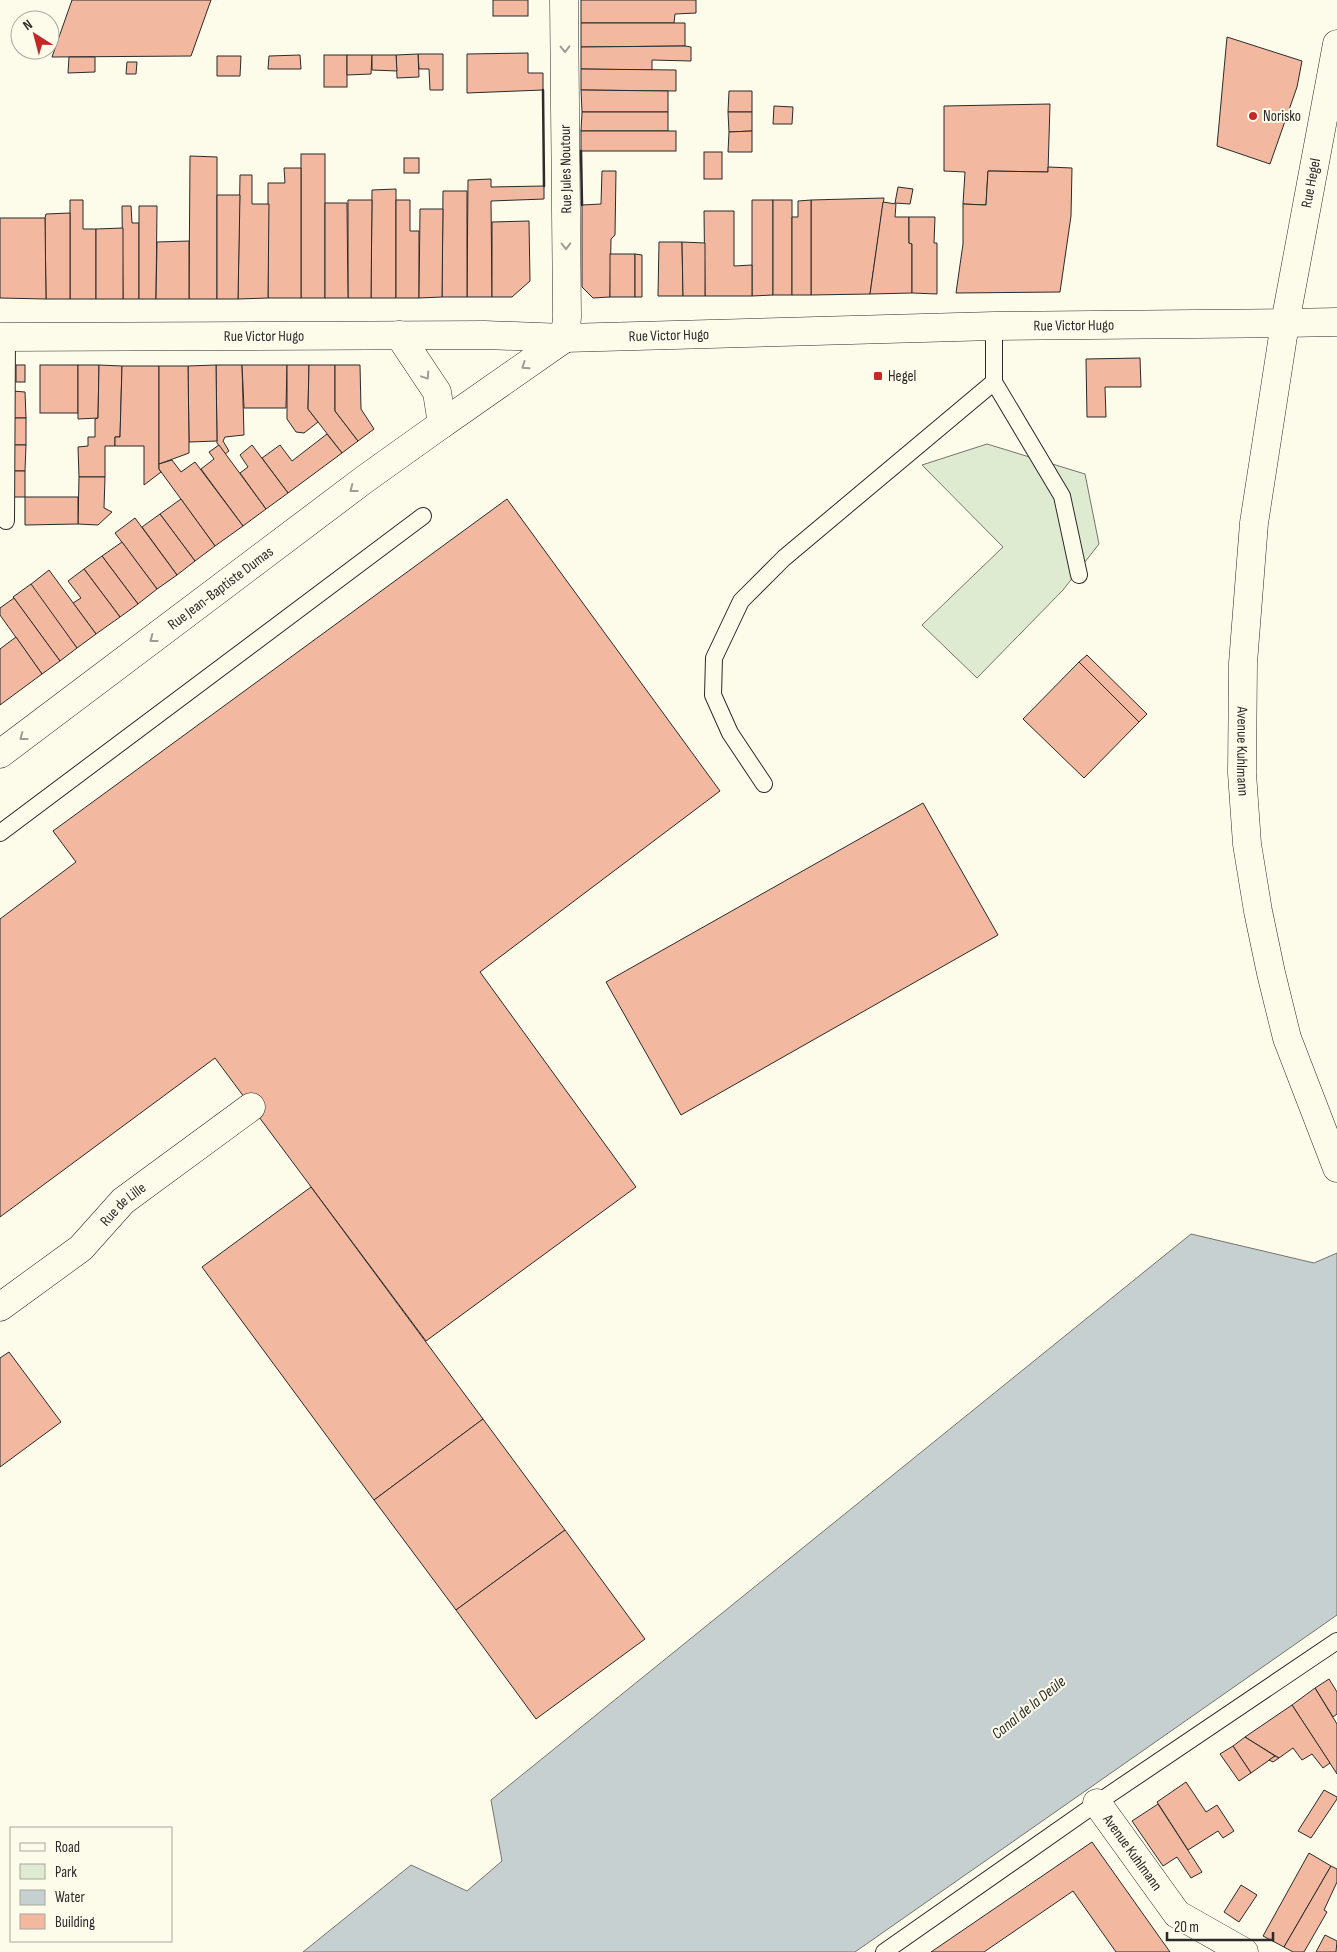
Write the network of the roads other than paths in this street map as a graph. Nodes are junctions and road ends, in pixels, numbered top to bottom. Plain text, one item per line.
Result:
1 (564, 0) edge
2 (1337, 44) edge
3 (1337, 322) edge
4 (1286, 323) junction
5 (994, 326) junction
6 (398, 335) junction
7 (3, 337) edge
8 (565, 338) junction
9 (994, 382) junction
10 (442, 424) junction
11 (423, 516) dead end
12 (6, 521) dead end
13 (1079, 574) dead end
14 (0, 754) edge
15 (764, 784) dead end
16 (0, 833) edge
17 (251, 1107) dead end
18 (1337, 1168) edge
19 (0, 1307) edge
20 (1337, 1641) edge
21 (1097, 1803) junction
22 (884, 1952) edge
23 (1244, 1952) edge

1 -> 8 street, Rue Jules Noutour
2 - 4 street, Rue Hegel
3 - 4 street, Rue Victor Hugo
4 - 5 street, Rue Victor Hugo
4 - 18 street, Avenue Kuhlmann
5 - 8 street, Rue Victor Hugo
5 - 9 lane
6 - 7 street, Rue Victor Hugo
6 - 8 street, Rue Victor Hugo
6 -> 10 street
7 - 12 lane
8 -> 10 street, Rue Jean-Baptiste Dumas
9 - 13 lane
9 - 15 lane
10 -> 14 street, Rue Jean-Baptiste Dumas
11 - 16 lane
17 - 19 street, Rue de Lille
20 - 21 lane
21 - 22 lane
21 - 23 street, Avenue Kuhlmann

